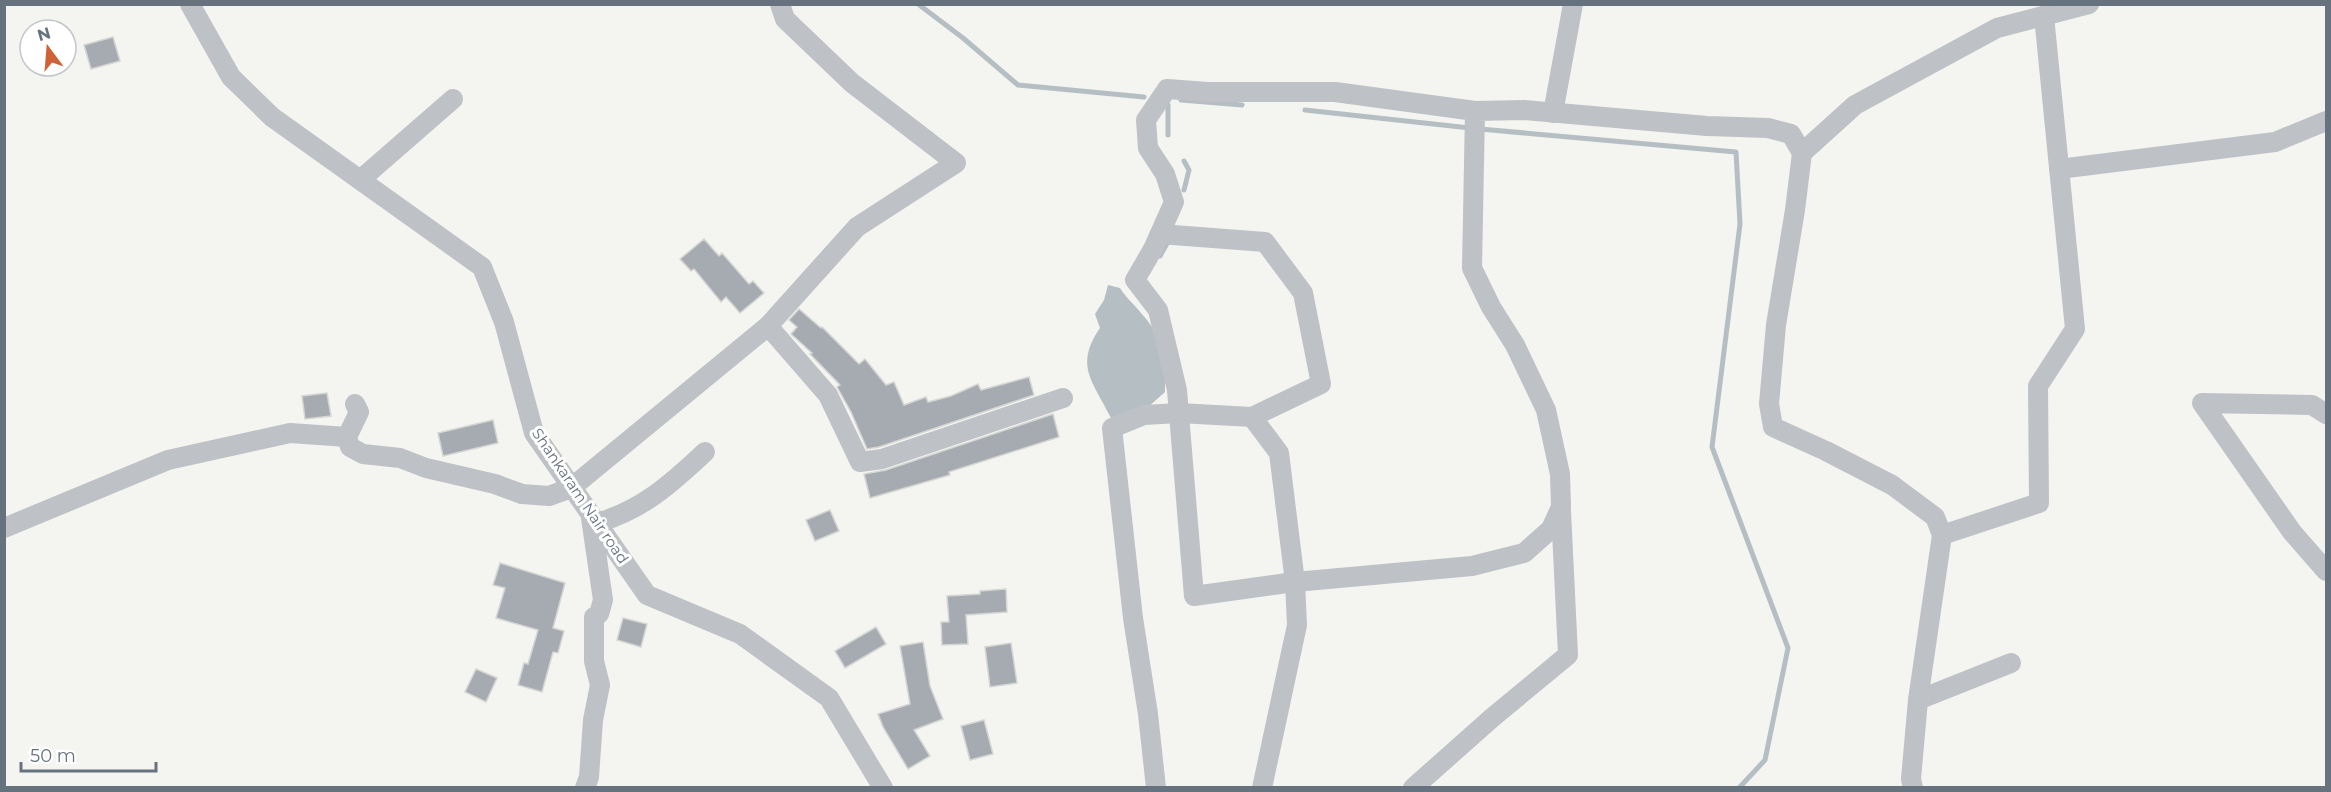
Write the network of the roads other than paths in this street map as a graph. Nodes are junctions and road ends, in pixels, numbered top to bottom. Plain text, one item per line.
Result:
1 (190, 4) edge
2 (780, 4) edge
3 (1573, 4) edge
4 (2089, 4) edge
5 (2044, 16) junction
6 (453, 99) dead end
7 (1553, 113) junction
8 (2326, 121) edge
9 (1475, 122) junction
10 (1802, 153) junction
11 (2059, 169) junction
12 (360, 180) junction
13 (1160, 234) junction
14 (768, 326) junction
15 (1062, 398) dead end
16 (355, 404) dead end
17 (1179, 413) junction
18 (2326, 414) edge
19 (1252, 417) junction
20 (346, 437) junction
21 (705, 452) dead end
22 (572, 488) junction
23 (1561, 507) junction
24 (594, 519) junction
25 (4, 528) edge
26 (1942, 535) junction
27 (2326, 571) edge
28 (1295, 582) junction
29 (2012, 663) dead end
30 (1918, 700) junction
31 (585, 788) edge
32 (883, 788) edge
33 (1156, 788) edge
34 (1262, 788) edge
35 (1413, 788) edge
36 (1913, 788) edge

1 - 12 street, Shankaram Nair road
2 - 14 street
3 - 7 street
4 - 5 street
5 - 10 street
5 - 11 street
6 - 12 street
7 - 9 street
7 - 10 street
8 - 11 street
9 - 13 street
9 - 23 street
10 - 26 street
11 - 26 street
12 - 22 street, Shankaram Nair road
13 - 17 street
13 - 19 street
14 - 15 street
14 - 22 street
16 - 20 street
17 - 19 street
17 - 28 street
17 - 33 street
18 - 27 street
19 - 28 street
20 - 22 street
20 - 25 street
21 - 24 street
22 - 24 street, Shankaram Nair road
23 - 28 street
23 - 35 street
24 - 31 street
24 - 32 street, Shankaram Nair road
26 - 30 street
28 - 34 street
29 - 30 street
30 - 36 street

